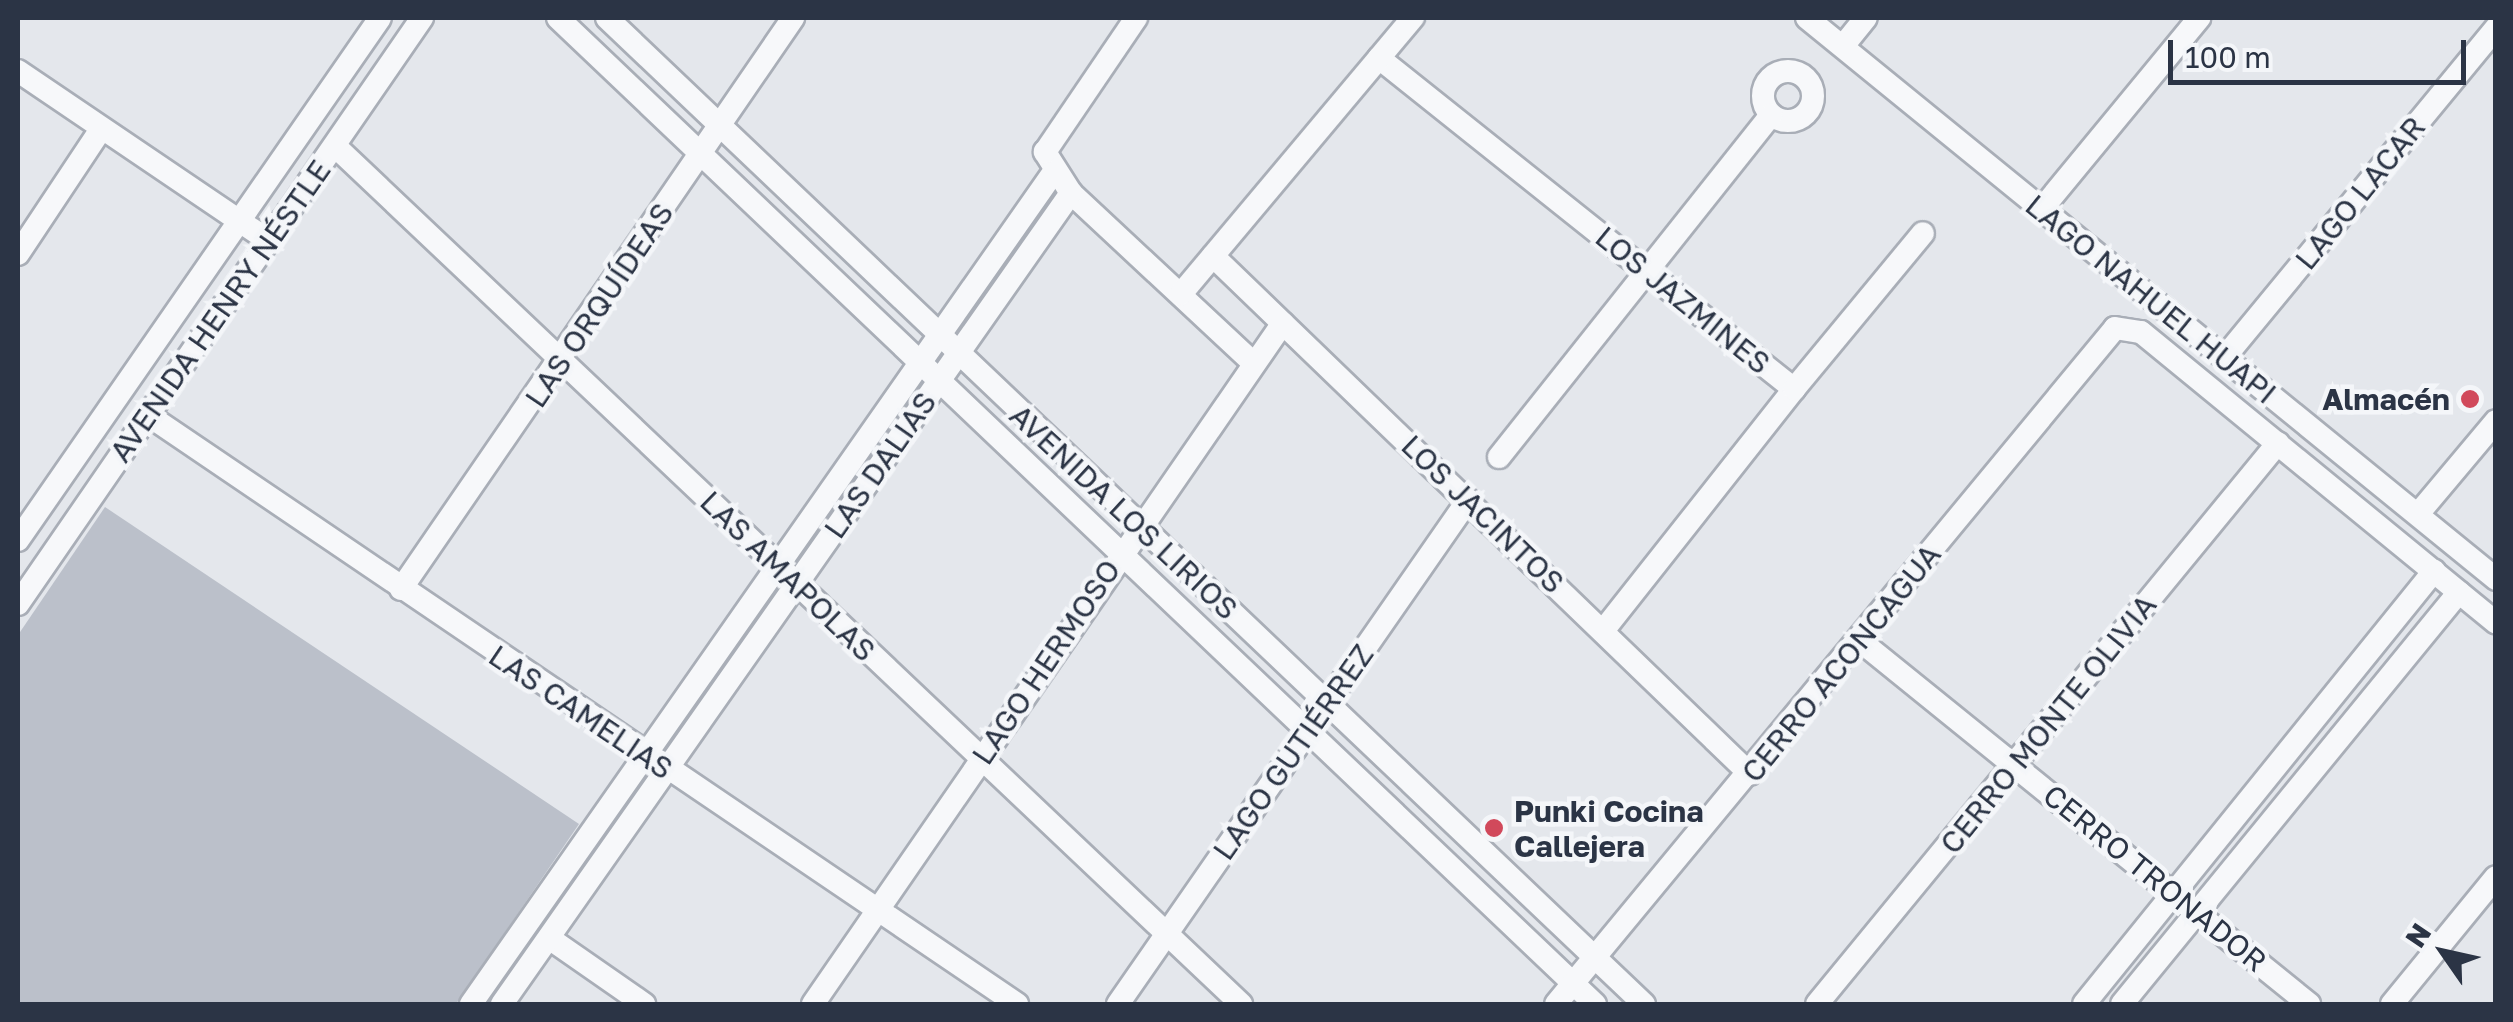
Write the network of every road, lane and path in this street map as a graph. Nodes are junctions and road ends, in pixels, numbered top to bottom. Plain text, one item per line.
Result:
1 (380, 18) edge
2 (422, 18) edge
3 (558, 18) edge
4 (607, 18) edge
5 (793, 18) edge
6 (1136, 18) edge
7 (1808, 18) edge
8 (1866, 18) edge
9 (2199, 18) edge
10 (1403, 23) edge
11 (2496, 28) edge
12 (1843, 46) junction
13 (1379, 58) junction
14 (18, 72) edge
15 (1771, 115) dead end
16 (718, 126) junction
17 (101, 129) junction
18 (335, 146) junction
19 (699, 156) junction
20 (1053, 173) junction
21 (1071, 193) junction
22 (2041, 210) junction
23 (239, 220) junction
24 (1923, 233) dead end
25 (268, 240) junction
26 (18, 254) edge
27 (1213, 256) junction
28 (1644, 270) junction
29 (1180, 294) junction
30 (1282, 322) junction
31 (2126, 326) joint
32 (938, 339) junction
33 (956, 356) junction
34 (2224, 358) junction
35 (1251, 361) junction
36 (563, 362) junction
37 (920, 364) junction
38 (938, 382) junction
39 (1794, 389) junction
40 (148, 415) junction
41 (2496, 421) edge
42 (2278, 444) junction
43 (1499, 456) dead end
44 (1468, 500) junction
45 (2418, 514) junction
46 (1137, 523) junction
47 (18, 540) edge
48 (1118, 556) junction
49 (2470, 556) junction
50 (778, 566) junction
51 (2496, 579) edge
52 (2447, 582) junction
53 (797, 584) junction
54 (400, 589) junction
55 (18, 604) edge
56 (2496, 623) edge
57 (1604, 630) junction
58 (1859, 640) junction
59 (1327, 702) junction
60 (1308, 730) junction
61 (646, 756) junction
62 (980, 760) junction
63 (2016, 763) junction
64 (667, 770) junction
65 (1750, 774) junction
66 (2496, 877) edge
67 (2174, 893) junction
68 (877, 911) junction
69 (2198, 912) junction
70 (1166, 935) junction
71 (548, 938) junction
72 (1591, 962) junction
73 (1572, 986) junction
74 (471, 1004) edge
75 (502, 1004) edge
76 (644, 1004) edge
77 (813, 1004) edge
78 (1017, 1004) edge
79 (1118, 1004) edge
80 (1242, 1004) edge
81 (1556, 1004) edge
82 (1595, 1004) edge
83 (1644, 1004) edge
84 (1818, 1004) edge
85 (2084, 1004) edge
86 (2122, 1004) edge
87 (2309, 1004) edge
88 (2392, 1004) edge

1 - 23 street, AVENIDA HENRY NÉSTLE
2 - 18 street, AVENIDA HENRY NÉSTLE
3 - 19 street, AVENIDA LOS LIRIOS
4 - 16 street, AVENIDA LOS LIRIOS
5 - 16 street, LAS ORQUÍDEAS
6 - 20 street, LAS DALIAS
7 - 12 street, LAGO NAHUEL HUAPI
8 - 12 street
9 - 22 street
10 - 13 street
11 - 34 street, LAGO LACAR
12 - 22 street, LAGO NAHUEL HUAPI
13 - 27 street
13 - 28 street, LOS JAZMINES
14 - 17 street
15 - 28 street
16 - 19 street, LAS ORQUÍDEAS
16 - 32 street, AVENIDA LOS LIRIOS
17 - 23 street
17 - 26 street
18 - 25 street, AVENIDA HENRY NÉSTLE
18 - 36 street, LAS AMAPOLAS
19 - 36 street, LAS ORQUÍDEAS
19 - 37 street, AVENIDA LOS LIRIOS
20 - 21 street
20 - 32 street, LAS DALIAS
21 - 29 street
21 - 33 street, LAS DALIAS
22 - 34 street, LAGO NAHUEL HUAPI
23 - 25 street
23 - 47 street, AVENIDA HENRY NÉSTLE
24 - 39 street
25 - 40 street, AVENIDA HENRY NÉSTLE
27 - 29 street
27 - 30 street, LOS JACINTOS
28 - 39 street, LOS JAZMINES
28 - 43 street
29 - 35 street
30 - 35 street, LAGO HERMOSO
30 - 44 street, LOS JACINTOS
31 - 42 street, LAGO NAHUEL HUAPI
31 - 58 street, CERRO ACONCAGUA
32 - 33 street, AVENIDA LOS LIRIOS
32 - 37 street, LAS DALIAS
33 - 38 street, LAS DALIAS
33 - 46 street, AVENIDA LOS LIRIOS
34 - 45 street, LAGO NAHUEL HUAPI
35 - 46 street, LAGO HERMOSO
36 - 50 street, LAS AMAPOLAS
36 - 54 street, LAS ORQUÍDEAS
37 - 38 street, AVENIDA LOS LIRIOS
37 - 50 street, LAS DALIAS
38 - 48 street, AVENIDA LOS LIRIOS
38 - 53 street, LAS DALIAS
39 - 57 street, LOS JAZMINES
40 - 54 street, LAS CAMELIAS
40 - 55 street, AVENIDA HENRY NÉSTLE
41 - 45 street
42 - 52 street, LAGO NAHUEL HUAPI
42 - 63 street, CERRO MONTE OLIVIA
44 - 57 street, LOS JACINTOS
44 - 59 street, LAGO GUTIÉRREZ
45 - 49 street, LAGO NAHUEL HUAPI
46 - 48 street, LAGO HERMOSO
46 - 59 street, AVENIDA LOS LIRIOS
48 - 60 street, AVENIDA LOS LIRIOS
48 - 62 street, LAGO HERMOSO
49 - 51 street, LAGO NAHUEL HUAPI
49 - 52 street
50 - 53 street, LAS AMAPOLAS
50 - 61 street, LAS DALIAS
52 - 56 street, LAGO NAHUEL HUAPI
52 - 67 street
52 - 69 street
53 - 62 street, LAS AMAPOLAS
53 - 64 street, LAS DALIAS
54 - 61 street, LAS CAMELIAS
57 - 65 street, LOS JACINTOS
58 - 63 street, CERRO TRONADOR
58 - 65 street, CERRO ACONCAGUA
59 - 60 street, LAGO GUTIÉRREZ
59 - 72 street, AVENIDA LOS LIRIOS
60 - 70 street, LAGO GUTIÉRREZ
60 - 73 street, AVENIDA LOS LIRIOS
61 - 64 street, LAS CAMELIAS
61 - 74 street, LAS DALIAS
62 - 68 street, LAGO HERMOSO
62 - 70 street, LAS AMAPOLAS
63 - 67 street, CERRO TRONADOR
63 - 84 street, CERRO MONTE OLIVIA
64 - 68 street, LAS CAMELIAS
64 - 71 street, LAS DALIAS
65 - 72 street, CERRO ACONCAGUA
66 - 88 street
67 - 69 street, CERRO TRONADOR
67 - 85 street
68 - 77 street, LAGO HERMOSO
68 - 78 street, LAS CAMELIAS
69 - 86 street
69 - 87 street, CERRO TRONADOR
70 - 79 street, LAGO GUTIÉRREZ
70 - 80 street, LAS AMAPOLAS
71 - 75 street, LAS DALIAS
71 - 76 street
72 - 73 street, CERRO ACONCAGUA
72 - 83 street, AVENIDA LOS LIRIOS
73 - 81 street, CERRO ACONCAGUA
73 - 82 street, AVENIDA LOS LIRIOS

